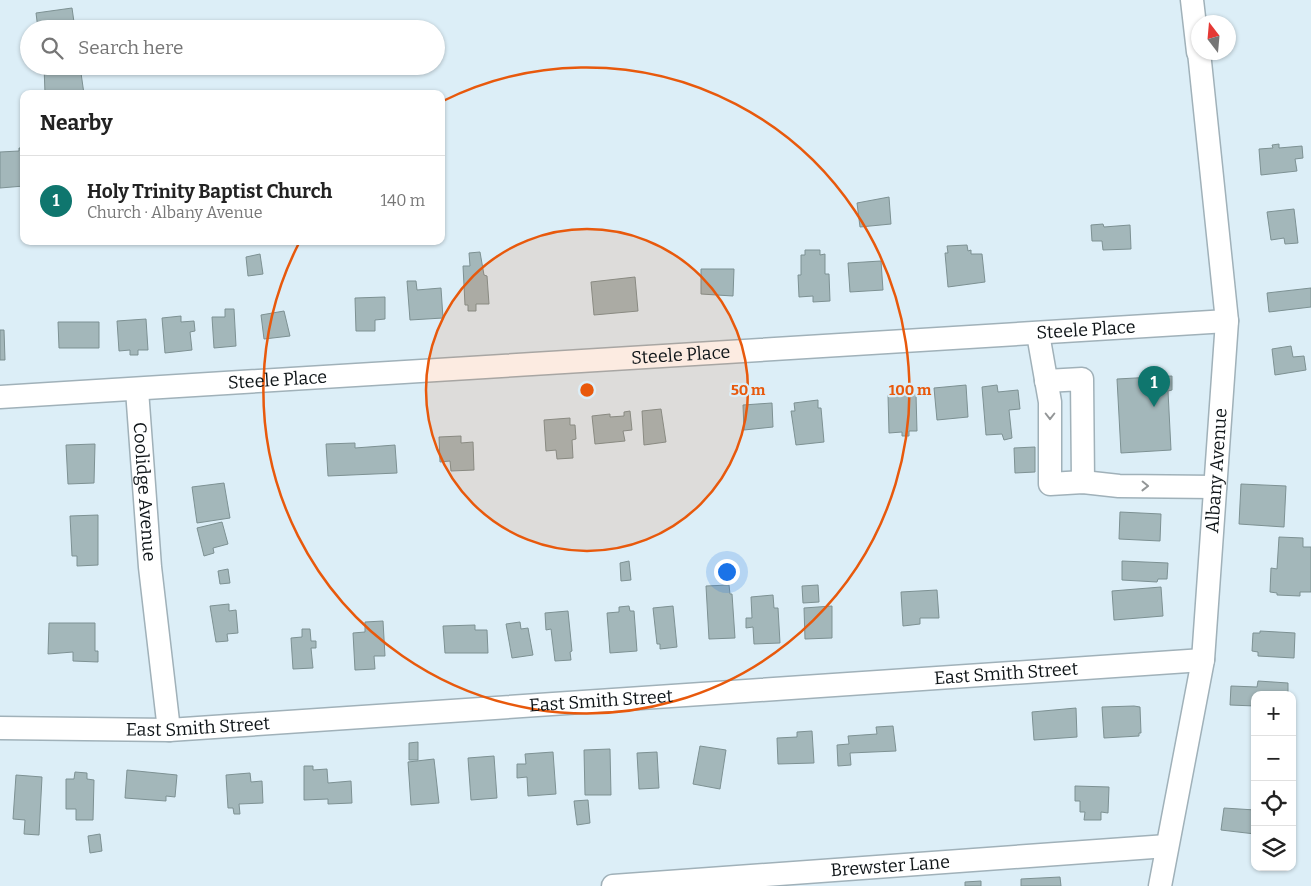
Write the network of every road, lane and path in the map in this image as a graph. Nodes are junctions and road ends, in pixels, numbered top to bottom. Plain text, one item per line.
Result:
1 (1192, 0) edge
2 (1194, 15) edge
3 (1199, 60) edge
4 (1227, 322) junction
5 (1038, 334) junction
6 (1046, 381) junction
7 (137, 390) junction
8 (0, 397) edge
9 (1083, 482) junction
10 (1215, 487) junction
11 (1203, 660) junction
12 (0, 728) edge
13 (169, 730) junction
14 (1167, 846) junction
15 (613, 886) edge
16 (1160, 886) edge

1 - 2 street, Albany Avenue
3 - 4 street, Albany Avenue
4 - 5 street, Steele Place
4 - 10 street, Albany Avenue
5 - 6 street
5 - 7 street, Steele Place
6 -> 9 street
6 - 9 street
7 - 8 street
7 - 13 street, Coolidge Avenue
9 -> 10 street
10 - 11 street, Albany Avenue
11 - 13 street, East Smith Street
11 - 14 street, Albany Avenue
12 - 13 street, East Smith Street
14 - 15 street, Brewster Lane
14 - 16 street, Albany Avenue

